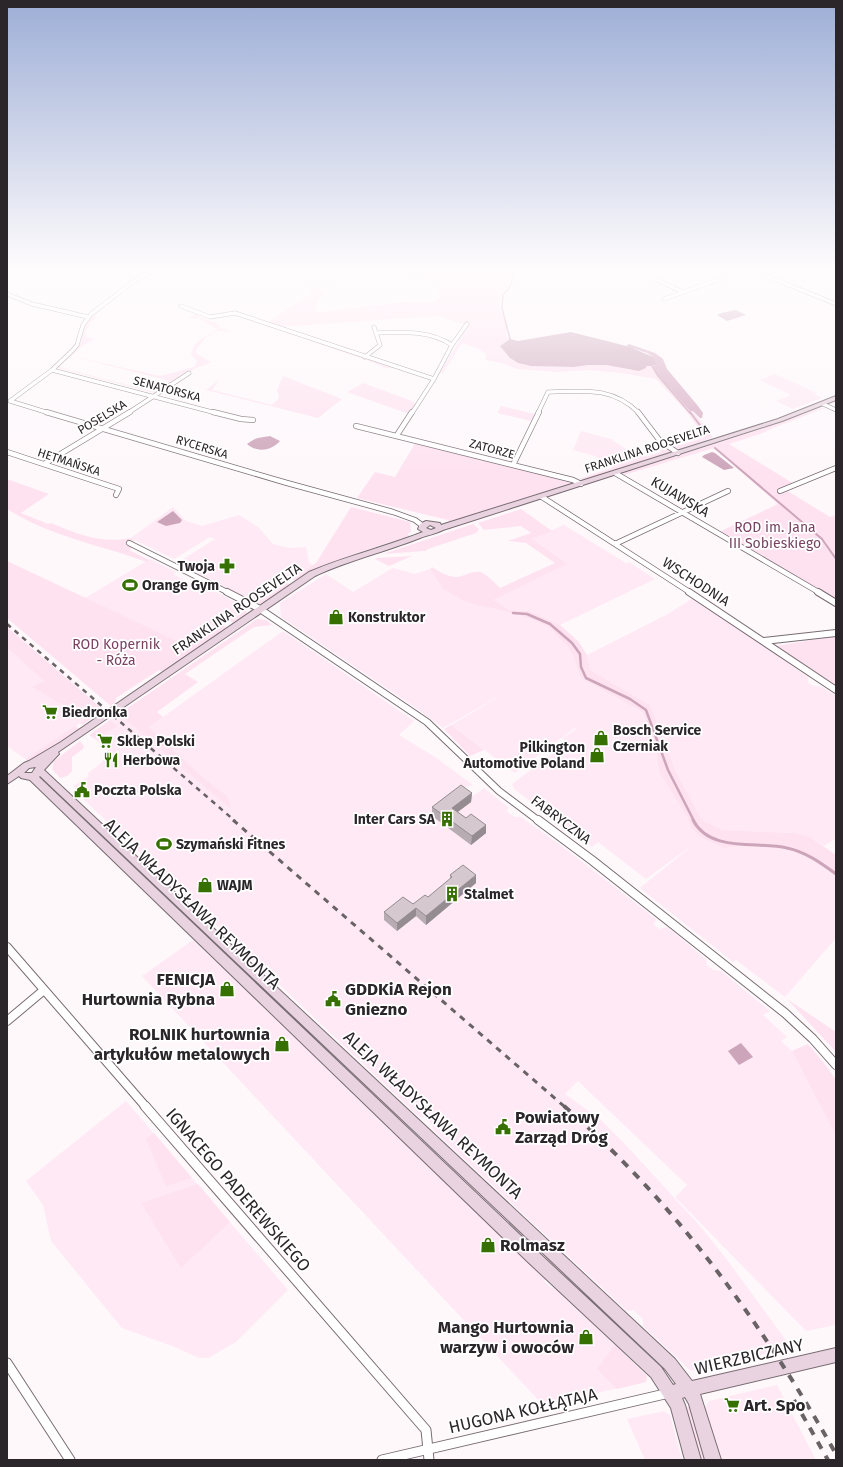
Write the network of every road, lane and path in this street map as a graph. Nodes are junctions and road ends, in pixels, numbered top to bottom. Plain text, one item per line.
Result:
1 (79, 336) edge
2 (304, 336) edge
3 (378, 336) edge
4 (437, 336) edge
5 (458, 336) edge
6 (452, 346) junction
7 (365, 357) junction
8 (52, 370) junction
9 (189, 373) dead end
10 (434, 380) junction
11 (153, 396) junction
12 (836, 398) edge
13 (10, 400) edge
14 (823, 404) junction
15 (836, 410) edge
16 (253, 420) dead end
17 (356, 426) dead end
18 (104, 428) junction
19 (397, 435) junction
20 (7, 452) edge
21 (678, 453) junction
22 (44, 464) junction
23 (513, 465) junction
24 (836, 468) edge
25 (616, 473) junction
26 (581, 484) junction
27 (728, 491) dead end
28 (780, 491) dead end
29 (116, 495) dead end
30 (542, 497) junction
31 (682, 513) junction
32 (430, 527) junction
33 (129, 543) dead end
34 (615, 544) junction
35 (836, 603) edge
36 (260, 609) junction
37 (836, 633) edge
38 (764, 641) junction
39 (836, 690) edge
40 (64, 744) junction
41 (36, 770) junction
42 (7, 781) edge
43 (7, 784) edge
44 (7, 947) edge
45 (44, 990) junction
46 (7, 1021) edge
47 (836, 1065) edge
48 (836, 1355) edge
49 (7, 1363) edge
50 (689, 1389) junction
51 (671, 1393) junction
52 (428, 1455) edge
53 (70, 1460) edge
54 (382, 1460) edge
55 (692, 1460) edge
56 (713, 1460) edge

1 - 8 street
2 - 7 street
3 - 7 street
4 - 6 street
5 - 6 street
6 - 10 street
7 - 10 street
8 - 11 street, SENATORSKA
8 - 13 street
9 - 11 street, POSELSKA
10 - 19 street
11 - 16 street, SENATORSKA
11 - 18 street, POSELSKA
12 - 14 street, FRANKLINA ROOSEVELTA
13 - 18 street, RYCERSKA
14 - 15 street
14 - 21 street, FRANKLINA ROOSEVELTA
17 - 19 street, ZATORZE
18 - 22 street, POSELSKA
18 - 32 street, RYCERSKA
19 - 23 street, ZATORZE
20 - 22 street, HETMAŃSKA
21 - 23 street
21 - 25 street, FRANKLINA ROOSEVELTA
22 - 29 street, HETMAŃSKA
23 - 26 street, ZATORZE
24 - 28 street
25 - 26 street, FRANKLINA ROOSEVELTA
25 - 31 street, KUJAWSKA
26 - 30 street, FRANKLINA ROOSEVELTA
27 - 31 street
30 - 32 street, FRANKLINA ROOSEVELTA
30 - 34 street, WSCHODNIA
31 - 34 street
31 - 35 street, KUJAWSKA
32 - 36 street, FRANKLINA ROOSEVELTA
33 - 36 street, FABRYCZNA
34 - 38 street, WSCHODNIA
36 - 40 street, FRANKLINA ROOSEVELTA
36 - 47 street, FABRYCZNA
37 - 38 street
38 - 39 street, WSCHODNIA
40 - 41 street, FRANKLINA ROOSEVELTA
40 - 41 street, FRANKLINA ROOSEVELTA
41 - 42 street, FRANKLINA ROOSEVELTA
41 - 43 street, FRANKLINA ROOSEVELTA
41 - 50 street, ALEJA WŁADYSŁAWA REYMONTA
41 - 51 street, ALEJA WŁADYSŁAWA REYMONTA
44 - 45 street, IGNACEGO PADEREWSKIEGO
45 - 46 street
45 - 52 street, IGNACEGO PADEREWSKIEGO
48 - 50 street, WIERZBICZANY
49 - 53 street
50 - 51 street, WIERZBICZANY
50 - 56 street, ALEJA WŁADYSŁAWA REYMONTA
51 - 52 street, HUGONA KOŁŁĄTAJA
51 - 55 street, ALEJA WŁADYSŁAWA REYMONTA
52 - 54 street, HUGONA KOŁŁĄTAJA

